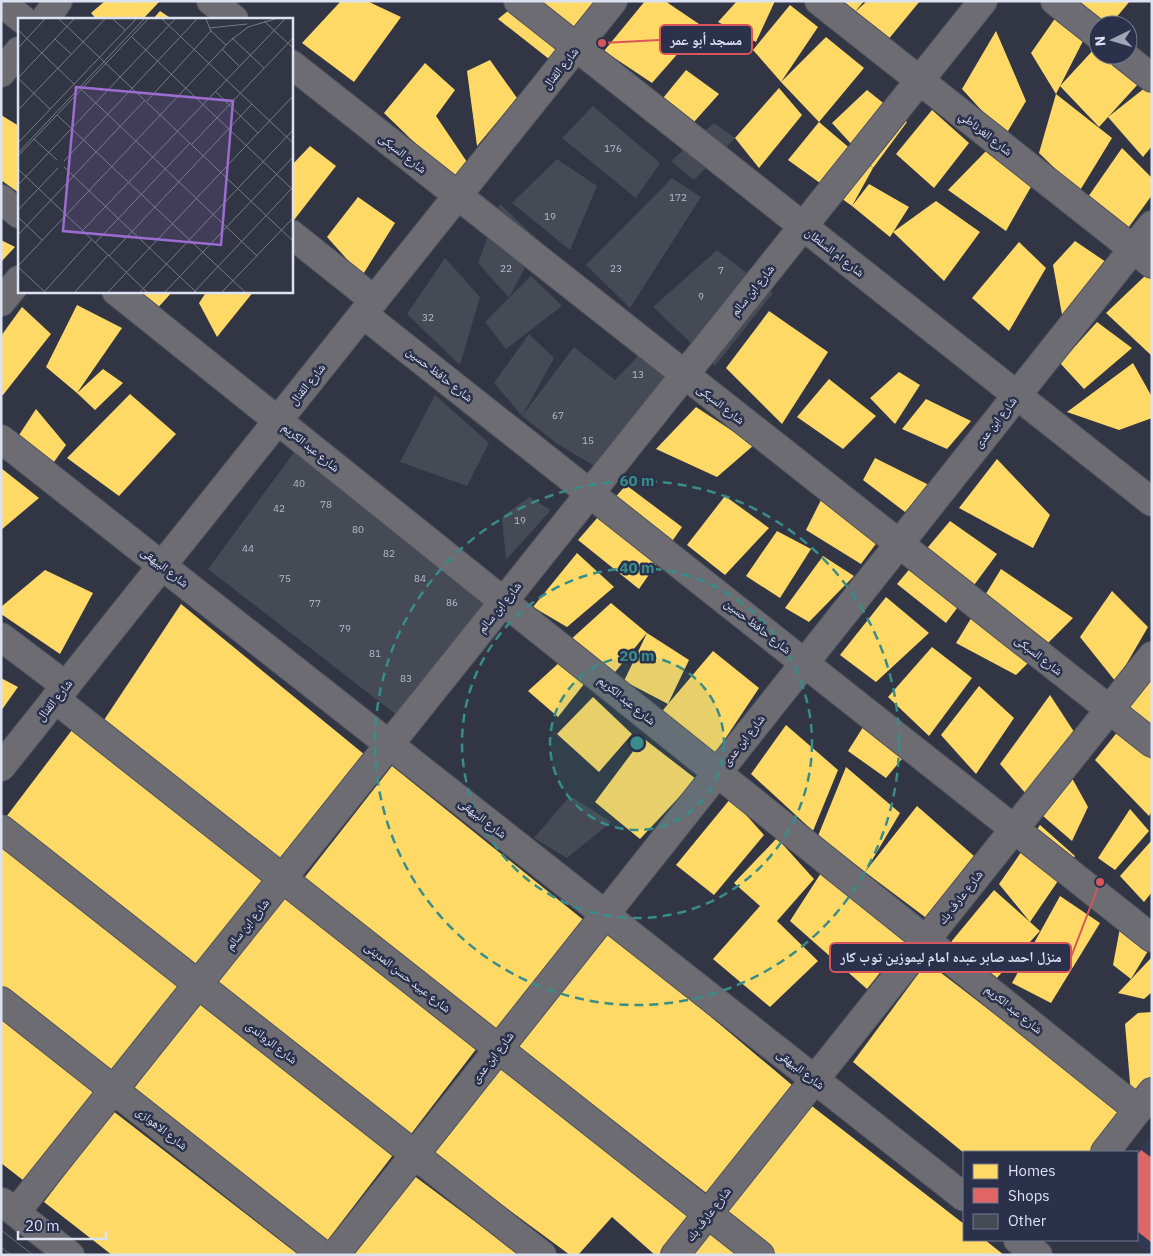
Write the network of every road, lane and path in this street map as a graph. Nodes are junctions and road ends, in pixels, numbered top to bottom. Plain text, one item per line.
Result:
1 (58, 1) edge
2 (518, 1) edge
3 (613, 1) edge
4 (820, 1) edge
5 (983, 1) edge
6 (1055, 1) edge
7 (1, 2) edge
8 (21, 18) edge
9 (45, 18) edge
10 (1088, 28) edge
11 (576, 47) junction
12 (18, 52) edge
13 (292, 65) edge
14 (1136, 65) edge
15 (1, 73) edge
16 (1152, 78) edge
17 (919, 80) junction
18 (458, 196) junction
19 (1, 200) edge
20 (18, 213) edge
21 (1152, 224) edge
22 (803, 226) junction
23 (292, 235) edge
24 (1142, 256) edge
25 (18, 281) edge
26 (117, 292) edge
27 (1, 302) edge
28 (368, 307) junction
29 (685, 375) junction
30 (1016, 395) junction
31 (278, 421) junction
32 (1, 439) edge
33 (590, 493) junction
34 (1152, 502) edge
35 (899, 544) junction
36 (162, 565) junction
37 (504, 601) junction
38 (1, 636) edge
39 (1152, 656) edge
40 (804, 663) junction
41 (60, 692) junction
42 (1109, 710) junction
43 (1152, 743) edge
44 (390, 745) junction
45 (1, 766) edge
46 (718, 772) junction
47 (1, 829) edge
48 (1014, 829) junction
49 (283, 879) junction
50 (605, 914) junction
51 (1152, 938) edge
52 (926, 939) junction
53 (199, 984) junction
54 (1, 1001) edge
55 (499, 1048) junction
56 (815, 1080) junction
57 (114, 1090) junction
58 (1145, 1101) edge
59 (1106, 1151) edge
60 (414, 1154) junction
61 (963, 1196) edge
62 (9, 1206) edge
63 (708, 1213) junction
64 (70, 1255) edge
65 (323, 1255) edge
66 (335, 1255) edge
67 (542, 1255) edge
68 (675, 1255) edge
69 (760, 1255) edge

1 - 9 street
2 - 11 street, شارع ام السلطان
3 - 11 street, شارع القنال
4 - 17 street, شارع الغرناطي
5 - 17 street, شارع ابن سالم
6 - 10 street
7 - 8 street
11 - 18 street, شارع القنال
11 - 22 street, شارع ام السلطان
12 - 15 street
13 - 18 street, شارع السبكى
14 - 16 street
17 - 22 street, شارع ابن سالم
17 - 24 street, شارع الغرناطي
18 - 28 street, شارع القنال
18 - 29 street, شارع السبكى
19 - 20 street
21 - 24 street, شارع ابن عدى
22 - 29 street, شارع ابن سالم
22 - 30 street, شارع ام السلطان
23 - 28 street, شارع حافظ حسين
24 - 30 street, شارع ابن عدى
25 - 27 street
26 - 31 street, شارع عبد الكريم
28 - 31 street, شارع القنال
28 - 33 street, شارع حافظ حسين
29 - 33 street, شارع ابن سالم
29 - 35 street, شارع السبكى
30 - 34 street, شارع ام السلطان
30 - 35 street, شارع ابن عدى
31 - 36 street, شارع القنال
31 - 37 street, شارع عبد الكريم
32 - 36 street, شارع البيهقى
33 - 37 street, شارع ابن سالم
33 - 40 street, شارع حافظ حسين
35 - 40 street, شارع ابن عدى
35 - 42 street, شارع السبكى
36 - 41 street, شارع القنال
36 - 44 street, شارع البيهقى
37 - 44 street, شارع ابن سالم
37 - 46 street, شارع عبد الكريم
38 - 41 street, شارع عبيد حسن المدينى
39 - 42 street, شارع عارف بك
40 - 46 street, شارع ابن عدى
40 - 48 street, شارع حافظ حسين
41 - 45 street, شارع القنال
41 - 49 street, شارع عبيد حسن المدينى
42 - 43 street, شارع السبكى
42 - 48 street, شارع عارف بك
44 - 49 street, شارع ابن سالم
44 - 50 street, شارع البيهقى
46 - 50 street, شارع ابن عدى
46 - 52 street, شارع عبد الكريم
47 - 53 street, شارع الرواندى
48 - 51 street, شارع حافظ حسين
48 - 52 street, شارع عارف بك
49 - 53 street, شارع ابن سالم
49 - 55 street, شارع عبيد حسن المدينى
50 - 55 street, شارع ابن عدى
50 - 56 street, شارع البيهقى
52 - 56 street, شارع عارف بك
52 - 58 street, شارع عبد الكريم
53 - 57 street, شارع ابن سالم
53 - 60 street, شارع الرواندى
54 - 57 street, شارع الاهوازى
55 - 60 street, شارع ابن عدى
55 - 63 street, شارع عبيد حسن المدينى
56 - 61 street, شارع البيهقى
56 - 63 street, شارع عارف بك
57 - 62 street, شارع ابن سالم
57 - 65 street, شارع الاهوازى
58 - 59 street
60 - 66 street, شارع ابن عدى
60 - 67 street, شارع الرواندى
62 - 64 street
63 - 68 street, شارع عارف بك
63 - 69 street, شارع عبيد حسن المدينى

